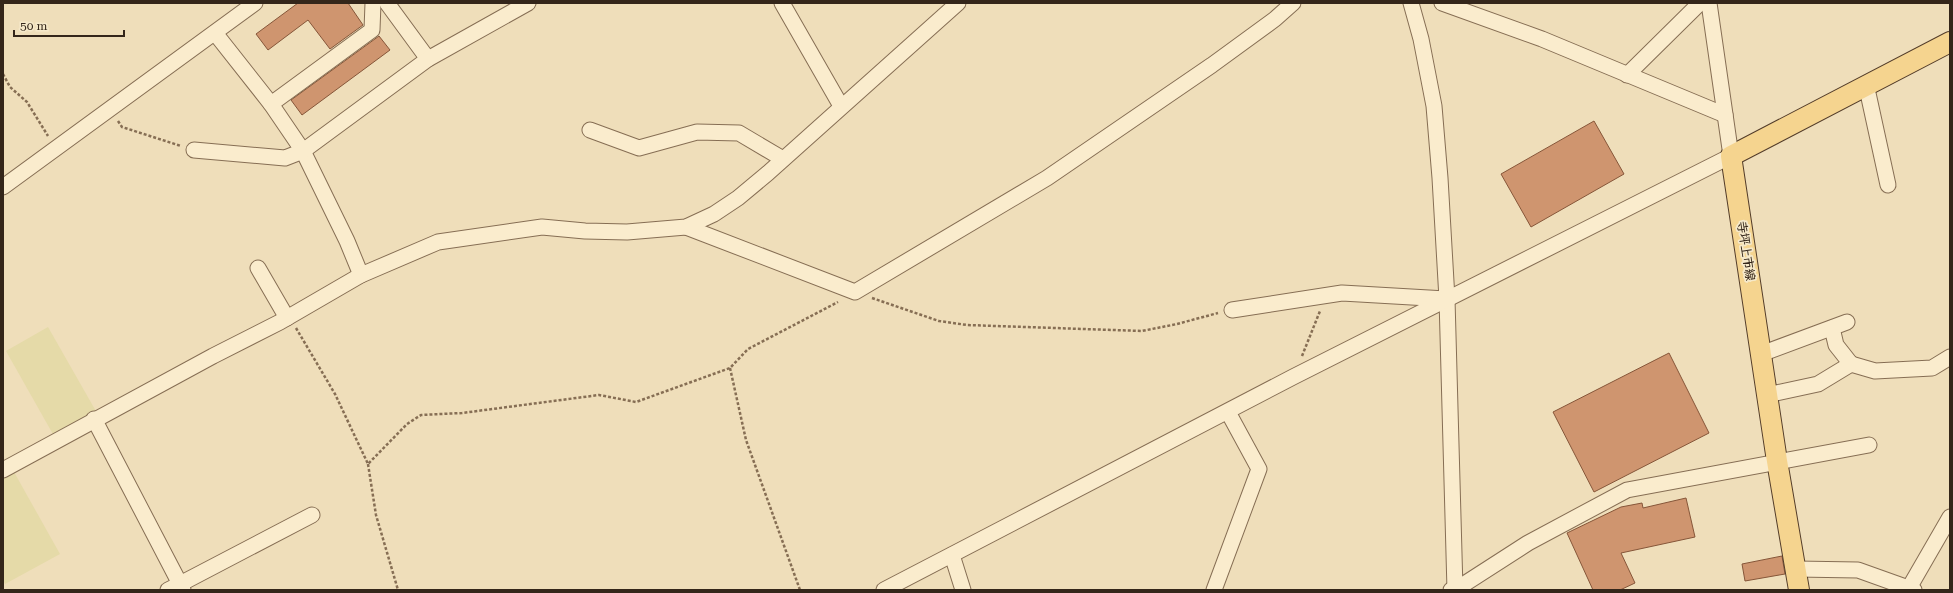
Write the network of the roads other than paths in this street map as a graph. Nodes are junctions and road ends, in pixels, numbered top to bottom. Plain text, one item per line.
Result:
1 (255, 3) edge
2 (373, 3) edge
3 (386, 3) edge
4 (528, 3) edge
5 (782, 3) edge
6 (958, 3) edge
7 (1293, 3) edge
8 (1411, 3) edge
9 (1442, 3) edge
10 (1700, 3) edge
11 (1710, 3) edge
12 (215, 33) junction
13 (1950, 42) edge
14 (428, 59) junction
15 (1627, 75) junction
16 (1866, 84) junction
17 (271, 104) junction
18 (841, 106) junction
19 (1725, 115) junction
20 (590, 130) dead end
21 (194, 150) road end
22 (303, 151) junction
23 (1731, 156) junction
24 (783, 159) junction
25 (1888, 185) dead end
26 (3, 187) edge
27 (686, 227) junction
28 (258, 268) dead end
29 (361, 275) junction
30 (1447, 299) junction
31 (1232, 310) road end
32 (287, 318) junction
33 (1847, 322) dead end
34 (1832, 328) junction
35 (1761, 354) junction
36 (1950, 357) edge
37 (1851, 364) junction
38 (1767, 395) junction
39 (1228, 412) junction
40 (94, 419) junction
41 (1869, 446) dead end
42 (1777, 461) junction
43 (3, 470) edge
44 (312, 515) dead end
45 (1950, 517) edge
46 (952, 555) junction
47 (1796, 569) junction
48 (177, 588) edge
49 (1911, 589) edge
50 (884, 590) edge
51 (963, 590) edge
52 (1214, 590) edge
53 (1451, 590) edge
54 (1455, 590) edge
55 (1799, 590) edge

1 - 12 street
2 - 17 street
3 - 14 street
4 - 14 street
5 - 18 street
6 - 18 street
7 - 27 street
8 - 30 street
9 - 15 street
10 - 15 street
11 - 19 street
12 - 17 street
12 - 26 street
13 - 16 main road
14 - 22 street
15 - 19 street
16 - 23 main road
16 - 25 street
17 - 22 street
18 - 24 street
19 - 23 street
20 - 24 street
21 - 22 street
22 - 29 street
23 - 30 street
23 - 35 main road, 寺坪上市線
24 - 27 street
27 - 29 street
28 - 32 street
29 - 32 street
30 - 31 street
30 - 39 street
30 - 54 street
32 - 40 street
33 - 34 street
34 - 35 street
34 - 37 street
35 - 38 main road, 寺坪上市線
36 - 37 street
37 - 38 street
38 - 42 main road, 寺坪上市線
39 - 46 street
39 - 52 street
40 - 43 street
40 - 48 street
41 - 42 street
42 - 47 main road, 寺坪上市線
42 - 54 street
44 - 48 street
45 - 49 street
46 - 50 street
46 - 51 street
47 - 49 street
47 - 55 main road, 寺坪上市線
53 - 54 street

